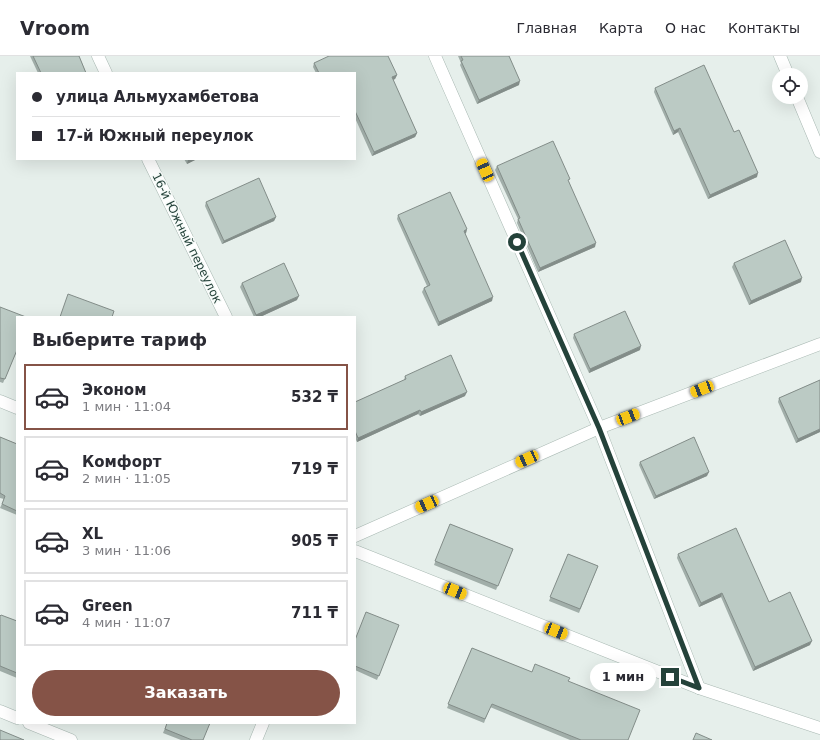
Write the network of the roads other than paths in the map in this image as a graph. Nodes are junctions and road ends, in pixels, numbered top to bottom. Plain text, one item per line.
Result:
1 (98, 56) edge
2 (434, 56) edge
3 (780, 56) edge
4 (785, 68) edge
5 (106, 72) edge
6 (800, 104) edge
7 (820, 152) edge
8 (148, 160) edge
9 (226, 316) edge
10 (820, 344) edge
11 (0, 401) edge
12 (16, 408) edge
13 (599, 428) junction
14 (356, 536) edge
15 (356, 551) edge
16 (699, 688) junction
17 (0, 711) edge
18 (16, 718) edge
19 (31, 724) edge
20 (263, 724) edge
21 (820, 728) edge
22 (71, 740) edge
23 (256, 740) edge

1 - 5 street
2 - 13 street
3 - 4 street
6 - 7 street
8 - 9 street, 16-й Южный переулок
10 - 13 street
11 - 12 street
13 - 14 street
13 - 16 street
15 - 16 street
16 - 21 street
17 - 18 street
19 - 22 street
20 - 23 street

